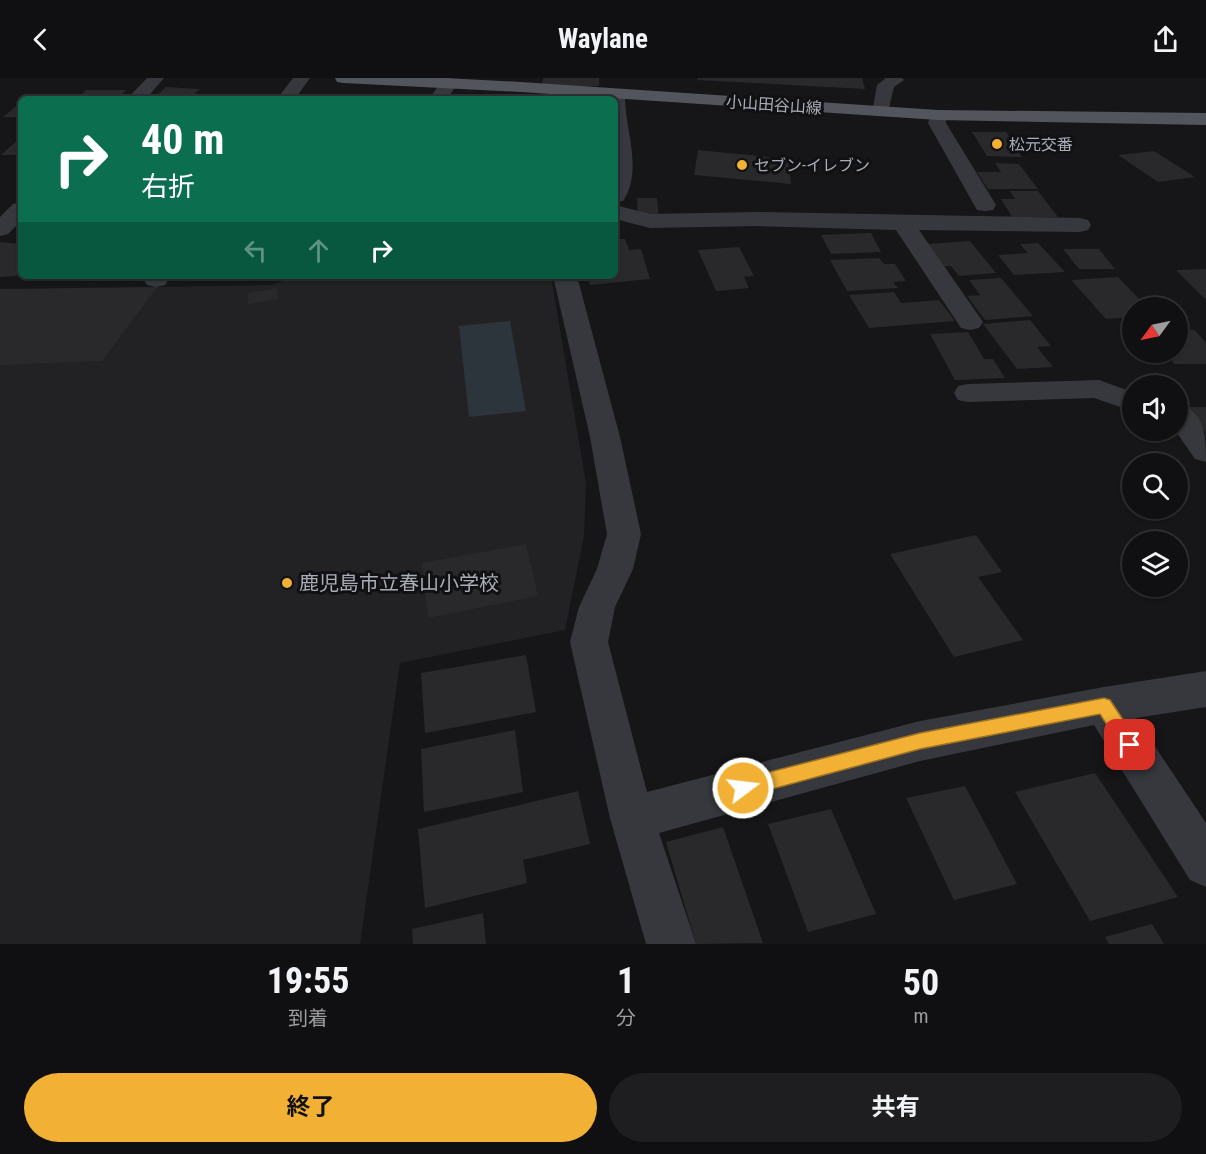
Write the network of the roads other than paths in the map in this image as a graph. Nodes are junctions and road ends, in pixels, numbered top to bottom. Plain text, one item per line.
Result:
1 (156, 78) edge
2 (302, 78) edge
3 (343, 78) edge
4 (896, 80) dead end
5 (449, 83) junction
6 (524, 83) edge
7 (616, 94) joint
8 (139, 96) edge
9 (288, 96) edge
10 (440, 96) edge
11 (881, 112) junction
12 (938, 115) junction
13 (1206, 119) edge
14 (618, 122) edge
15 (618, 193) edge
16 (985, 205) dead end
17 (18, 211) edge
18 (618, 213) edge
19 (903, 223) junction
20 (1080, 225) dead end
21 (0, 229) edge
22 (566, 279) edge
23 (970, 322) dead end
24 (968, 393) dead end
25 (1122, 399) edge
26 (1188, 427) edge
27 (1206, 451) edge
28 (1206, 689) edge
29 (1104, 705) junction
30 (632, 818) junction
31 (1206, 864) edge
32 (671, 944) edge

1 - 8 street
2 - 9 street
3 - 5 main road, 小山田谷山線
4 - 11 street
5 - 6 main road, 小山田谷山線
5 - 10 street
6 - 7 main road, 小山田谷山線
7 - 11 main road, 小山田谷山線
11 - 12 main road, 小山田谷山線
12 - 13 main road, 小山田谷山線
12 - 16 street
14 - 15 street
17 - 21 street
18 - 19 street
19 - 20 street
19 - 23 street
22 - 30 street
24 - 25 street
26 - 27 street
28 - 29 street
29 - 30 street
29 - 31 street
30 - 32 street

